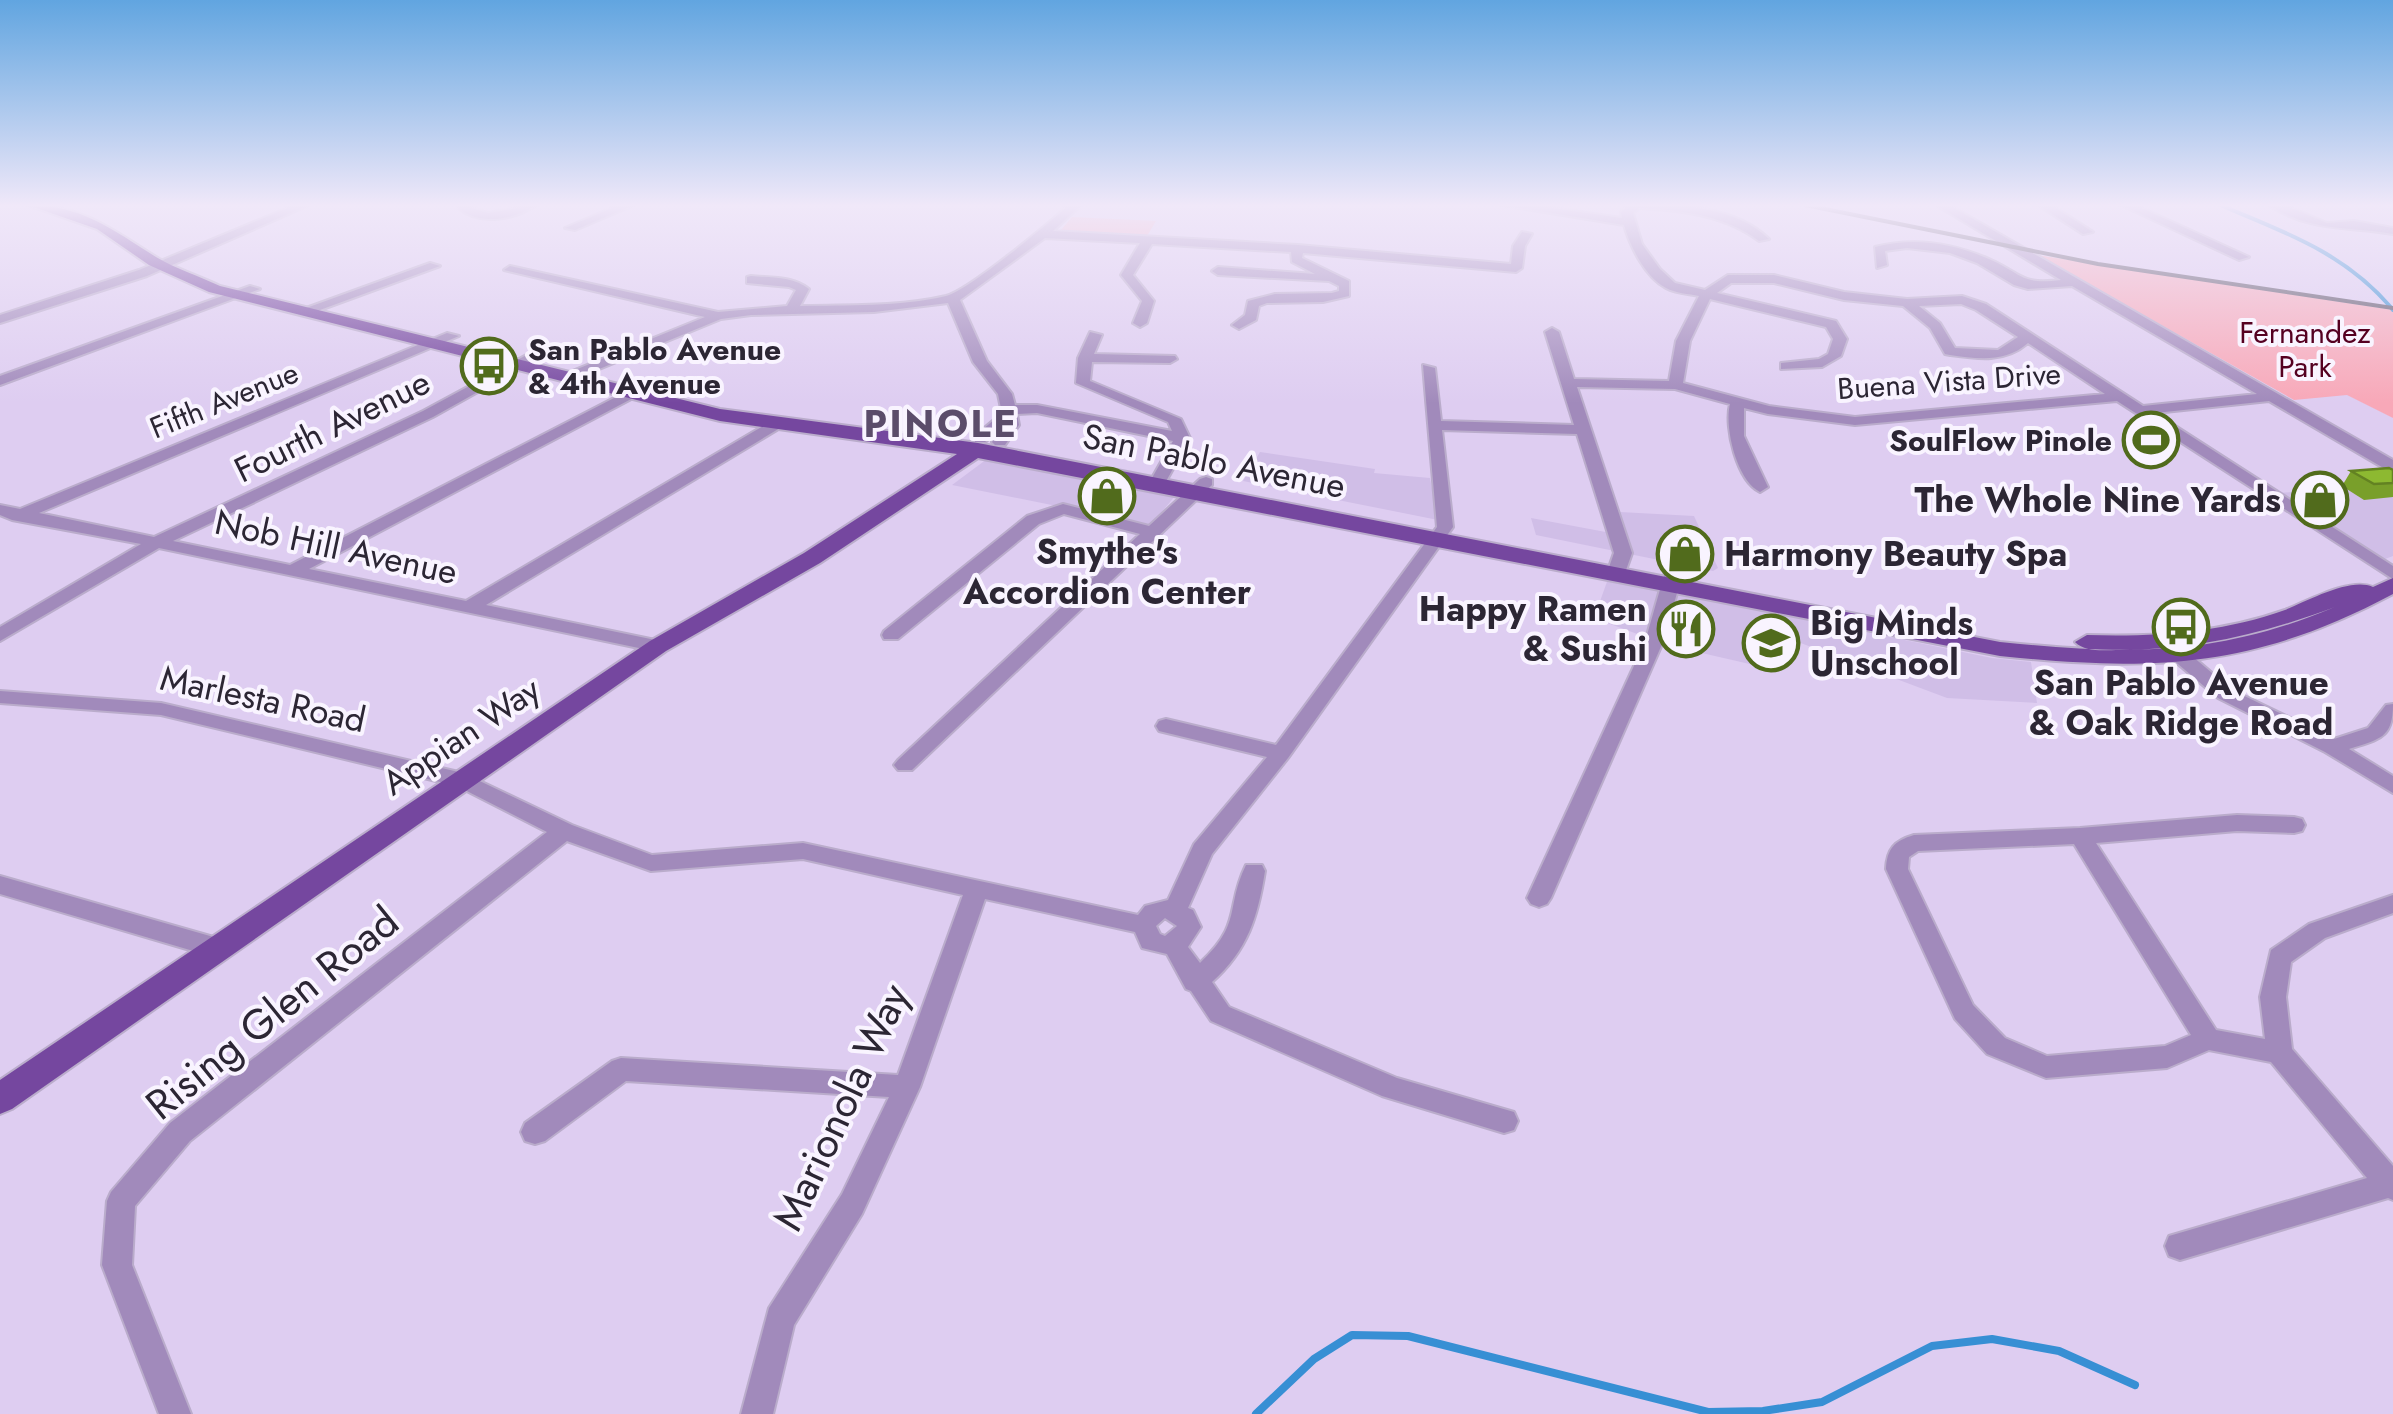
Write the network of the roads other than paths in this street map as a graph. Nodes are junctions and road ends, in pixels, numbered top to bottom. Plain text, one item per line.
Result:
1 (146, 271) edge
2 (178, 271) edge
3 (204, 271) edge
4 (420, 271) edge
5 (514, 271) edge
6 (992, 271) edge
7 (1129, 271) edge
8 (1218, 271) dead end
9 (1318, 271) edge
10 (1652, 271) edge
11 (2002, 271) edge
12 (2057, 271) edge
13 (1332, 276) junction
14 (750, 280) dead end
15 (2076, 282) junction
16 (245, 292) junction
17 (1706, 295) junction
18 (953, 299) junction
19 (1907, 303) junction
20 (313, 308) junction
21 (790, 310) junction
22 (718, 316) junction
23 (2, 317) edge
24 (1140, 323) dead end
25 (1239, 326) dead end
26 (1552, 332) dead end
27 (1095, 335) dead end
28 (452, 336) junction
29 (2026, 336) junction
30 (435, 344) junction
31 (1085, 358) junction
32 (525, 360) junction
33 (1170, 360) dead end
34 (1786, 366) dead end
35 (1428, 368) dead end
36 (578, 373) junction
37 (0, 381) edge
38 (1568, 383) junction
39 (1675, 385) junction
40 (639, 389) junction
41 (2116, 396) junction
42 (2270, 397) junction
43 (1738, 402) junction
44 (2142, 410) junction
45 (1008, 413) junction
46 (775, 424) junction
47 (1435, 425) junction
48 (1584, 430) junction
49 (1182, 438) junction
50 (914, 441) junction
51 (984, 444) junction
52 (2393, 467) edge
53 (1160, 479) junction
54 (924, 484) junction
55 (1760, 487) dead end
56 (1201, 488) junction
57 (9, 513) edge
58 (1155, 533) junction
59 (1441, 533) junction
60 (155, 544) junction
61 (1619, 567) junction
62 (294, 568) junction
63 (2393, 574) edge
64 (1672, 578) junction
65 (2393, 583) edge
66 (470, 607) junction
67 (0, 635) edge
68 (892, 635) dead end
69 (658, 646) junction
70 (2172, 651) junction
71 (0, 697) edge
72 (2393, 710) edge
73 (1166, 726) dead end
74 (2332, 748) junction
75 (1281, 753) junction
76 (906, 766) dead end
77 (463, 780) junction
78 (2393, 786) edge
79 (2294, 825) dead end
80 (564, 831) junction
81 (2080, 836) junction
82 (1254, 871) dead end
83 (0, 885) edge
84 (977, 889) junction
85 (1539, 898) dead end
86 (2393, 904) edge
87 (1176, 910) junction
88 (1143, 926) junction
89 (1173, 944) junction
90 (217, 948) junction
91 (1195, 982) junction
92 (2208, 1039) junction
93 (2279, 1053) junction
94 (907, 1087) junction
95 (0, 1099) edge
96 (1504, 1121) dead end
97 (536, 1132) dead end
98 (2392, 1185) edge
99 (2180, 1246) dead end
100 (175, 1414) edge
101 (757, 1414) edge

1 - 23 street
2 - 16 main road, San Pablo Avenue
3 - 16 main road, San Pablo Avenue
4 - 20 street
5 - 22 street
6 - 18 street
7 - 24 street
8 - 13 street
9 - 13 street
10 - 17 street
11 - 15 street
12 - 15 street
13 - 25 street
14 - 21 street
15 - 42 street
16 - 20 main road, San Pablo Avenue
16 - 37 street
17 - 19 street, Buena Vista Drive
17 - 34 street
17 - 39 street
18 - 21 street
18 - 45 street
19 - 29 street, Buena Vista Drive
19 - 29 street, Buena Vista Drive
20 - 28 main road, San Pablo Avenue
20 - 30 main road, San Pablo Avenue
21 - 22 street
22 - 36 street
26 - 38 street
27 - 31 street
28 - 30 street, Fifth Avenue
28 - 32 main road, San Pablo Avenue
29 - 41 street
30 - 32 main road, San Pablo Avenue
30 - 57 street, Fifth Avenue
31 - 33 street
31 - 49 street
32 - 36 main road, San Pablo Avenue
32 - 60 street, Fourth Avenue
35 - 47 street
36 - 40 main road, San Pablo Avenue
38 - 39 street, Buena Vista Drive
38 - 48 street
39 - 43 street, Buena Vista Drive
40 - 46 main road, San Pablo Avenue
40 - 51 main road, San Pablo Avenue
40 - 62 street
41 - 43 street, Buena Vista Drive
41 - 44 street
42 - 44 street
42 - 52 street
43 - 55 street
44 - 63 street
45 - 49 street
45 - 51 street
46 - 50 main road, San Pablo Avenue
46 - 66 street
47 - 48 street
47 - 59 street
48 - 61 street
49 - 53 street
50 - 51 main road, San Pablo Avenue
50 - 54 main road
51 - 53 main road, San Pablo Avenue
51 - 54 main road, Appian Way
53 - 56 main road, San Pablo Avenue
54 - 69 main road, Appian Way
56 - 58 street
56 - 59 main road, San Pablo Avenue
57 - 60 street, Nob Hill Avenue
58 - 68 street
58 - 76 street
59 - 61 main road, San Pablo Avenue
59 - 75 street
60 - 62 street, Nob Hill Avenue
60 - 67 street, Fourth Avenue
61 - 64 main road, San Pablo Avenue
62 - 66 street, Nob Hill Avenue
64 - 70 main road, San Pablo Avenue
64 - 85 street
65 - 70 main road, San Pablo Avenue
66 - 69 street, Nob Hill Avenue
69 - 77 main road, Appian Way
70 - 74 street
71 - 77 street, Marlesta Road
72 - 74 street
73 - 75 street
74 - 78 street
75 - 87 street
77 - 80 street, Marlesta Road
77 - 90 main road, Appian Way
79 - 81 street
80 - 84 street, Marlesta Road
80 - 100 street, Rising Glen Road
81 - 92 street
81 - 92 street
82 - 91 street
83 - 90 street
84 - 88 street, Marlesta Road
84 - 94 street, Marionola Way
86 - 93 street
87 - 88 street
87 - 89 street
88 - 89 street
89 - 91 street
90 - 95 main road, Appian Way
91 - 96 street
92 - 93 street
93 - 98 street
94 - 97 street
94 - 101 street, Marionola Way
98 - 99 street

